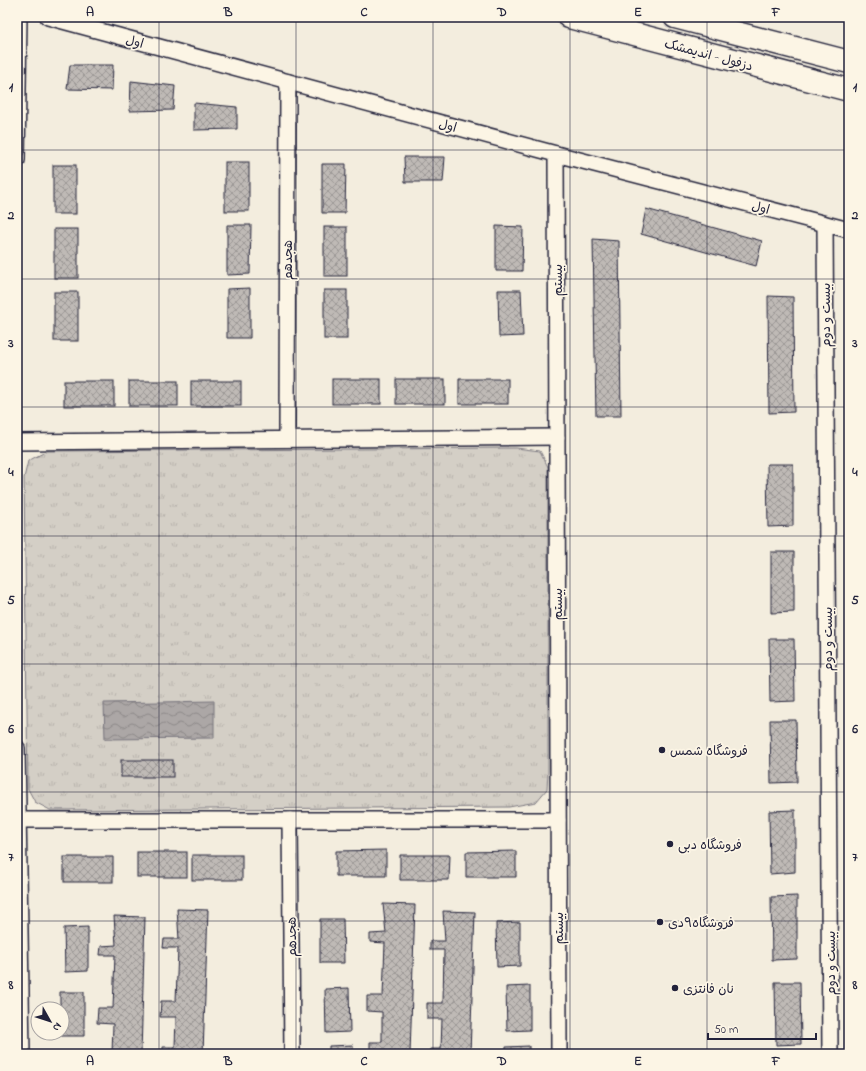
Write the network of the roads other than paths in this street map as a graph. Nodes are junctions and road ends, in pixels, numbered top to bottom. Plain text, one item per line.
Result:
1 (19, 17) edge
2 (48, 17) edge
3 (569, 17) edge
4 (675, 17) edge
5 (849, 62) edge
6 (288, 82) junction
7 (849, 90) edge
8 (556, 154) junction
9 (17, 160) edge
10 (825, 224) junction
11 (849, 230) edge
12 (557, 437) junction
13 (287, 439) junction
14 (17, 442) edge
15 (17, 748) edge
16 (17, 820) edge
17 (290, 820) junction
18 (558, 820) junction
19 (22, 1054) edge
20 (292, 1054) edge
21 (559, 1054) edge
22 (830, 1054) edge

1 - 9 street
2 - 6 street, اول
3 - 7 main road, دزفول - اندیمشک
4 - 5 main road
6 - 8 street, اول
6 - 13 street, هجدهم
8 - 10 street, اول
8 - 12 street, بیستم
10 - 11 street, اول
10 - 22 street, بیست و دوم
12 - 13 street
12 - 18 street, بیستم
13 - 14 street
15 - 16 street
16 - 17 street
16 - 19 street
17 - 18 street
17 - 20 street, هجدهم
18 - 21 street, بیستم

